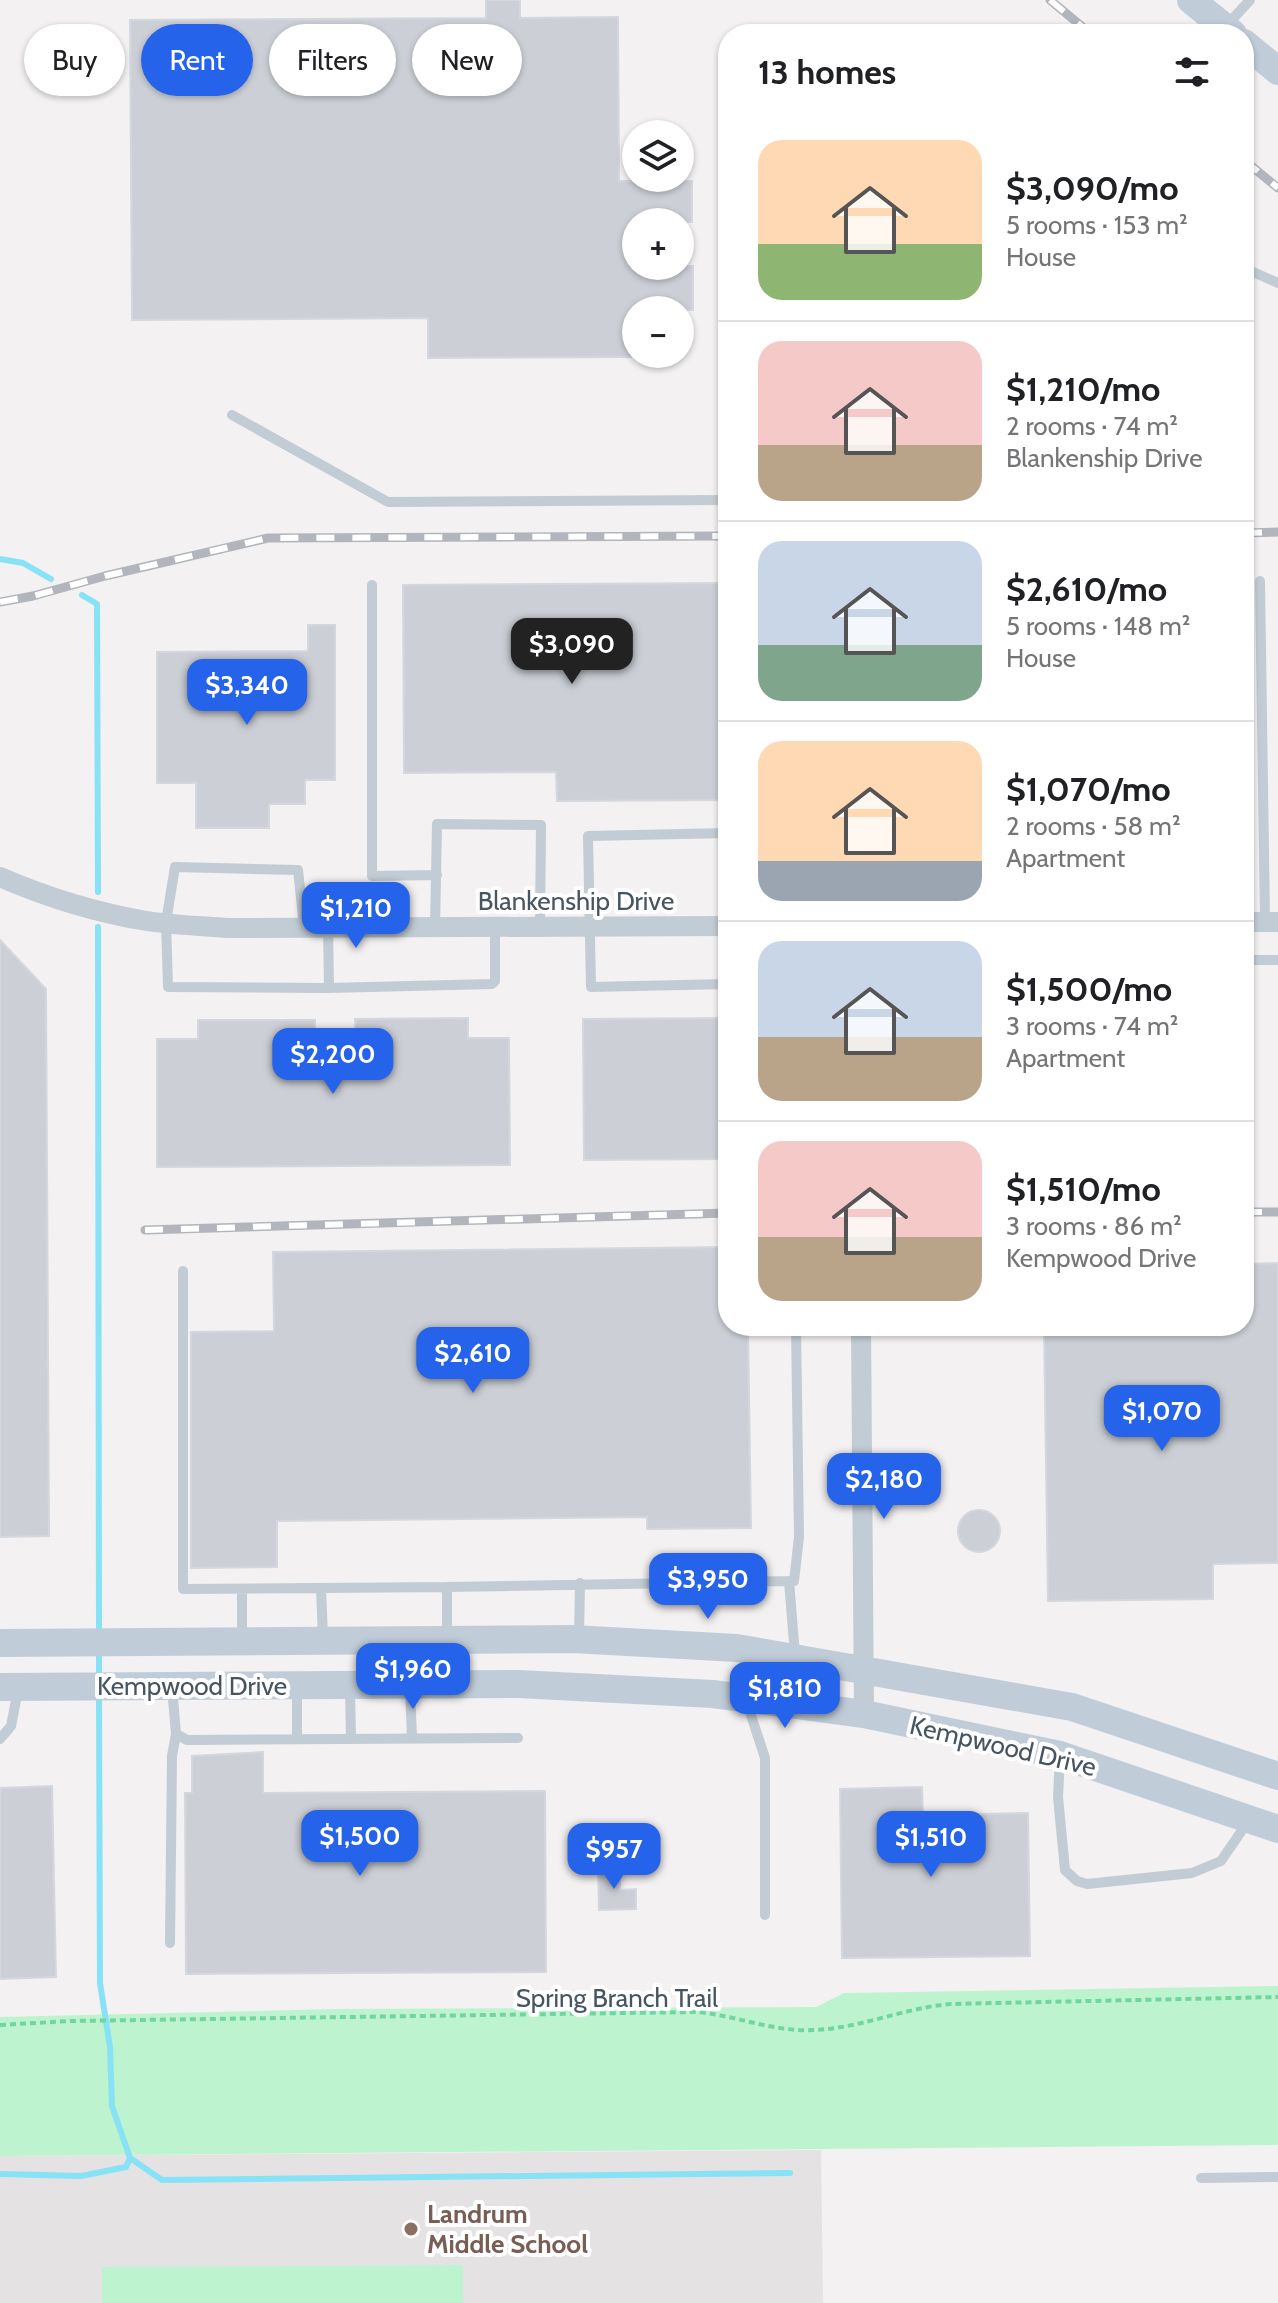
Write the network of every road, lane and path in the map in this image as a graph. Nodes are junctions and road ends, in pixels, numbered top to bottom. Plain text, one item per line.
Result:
1 (1191, 0) edge
2 (1250, 0) edge
3 (1220, 24) edge
4 (1239, 24) edge
5 (1254, 51) edge
6 (1278, 71) edge
7 (1254, 272) edge
8 (1278, 283) edge
9 (232, 415) dead end
10 (718, 500) edge
11 (1260, 581) dead end
12 (372, 585) dead end
13 (718, 833) edge
14 (437, 875) junction
15 (0, 877) edge
16 (166, 922) junction
17 (1262, 922) edge
18 (718, 926) edge
19 (304, 927) junction
20 (328, 927) junction
21 (540, 927) junction
22 (589, 927) junction
23 (435, 928) junction
24 (495, 928) junction
25 (1254, 960) edge
26 (1278, 960) edge
27 (718, 984) edge
28 (329, 988) junction
29 (183, 1271) dead end
30 (796, 1336) edge
31 (861, 1336) edge
32 (789, 1581) junction
33 (580, 1583) junction
34 (447, 1587) junction
35 (321, 1588) junction
36 (242, 1589) junction
37 (447, 1639) junction
38 (579, 1639) junction
39 (323, 1640) junction
40 (242, 1641) junction
41 (0, 1643) edge
42 (0, 1650) edge
43 (795, 1657) junction
44 (865, 1669) junction
45 (448, 1684) junction
46 (172, 1685) junction
47 (297, 1685) junction
48 (350, 1685) junction
49 (410, 1685) junction
50 (7, 1687) edge
51 (746, 1698) junction
52 (864, 1714) junction
53 (176, 1734) junction
54 (412, 1738) junction
55 (518, 1738) dead end
56 (0, 1739) edge
57 (297, 1739) junction
58 (351, 1739) junction
59 (1060, 1755) junction
60 (1278, 1776) edge
61 (1249, 1820) junction
62 (1278, 1829) edge
63 (765, 1915) dead end
64 (170, 1943) dead end
65 (1278, 1997) edge
66 (0, 2025) edge
67 (1278, 2177) edge
68 (1201, 2178) dead end

1 - 3 main road
2 - 4 lane
5 - 6 main road
7 - 8 lane
9 - 10 lane
11 - 17 lane
12 - 14 lane
13 - 22 lane
14 - 21 lane
14 - 23 lane
15 - 16 street, Blankenship Drive
16 - 19 street, Blankenship Drive
16 - 19 lane
16 - 28 lane
18 - 22 street, Blankenship Drive
19 - 20 street, Blankenship Drive
20 - 23 street, Blankenship Drive
20 - 28 lane
21 - 22 street, Blankenship Drive
21 - 24 street, Blankenship Drive
22 - 27 lane
23 - 24 street, Blankenship Drive
24 - 28 lane
25 - 26 lane
29 - 36 lane
30 - 32 lane
31 - 44 street
32 - 33 lane
32 - 43 lane
33 - 34 lane
33 - 38 lane
34 - 35 lane
34 - 37 lane
35 - 36 lane
35 - 39 lane
36 - 40 lane
37 - 38 main road, Kempwood Drive
37 - 39 main road, Kempwood Drive
37 - 45 main road
38 - 43 main road, Kempwood Drive
39 - 40 main road, Kempwood Drive
40 - 41 main road, Kempwood Drive
42 - 50 main road
43 - 44 main road, Kempwood Drive
44 - 52 street
44 - 60 main road, Kempwood Drive
45 - 49 main road, Kempwood Drive
45 - 51 main road, Kempwood Drive
46 - 47 main road, Kempwood Drive
46 - 50 main road, Kempwood Drive
46 - 53 lane
47 - 48 main road, Kempwood Drive
47 - 57 lane
48 - 49 main road, Kempwood Drive
48 - 58 lane
49 - 54 lane
50 - 56 lane
51 - 52 main road, Kempwood Drive
51 - 63 lane
52 - 59 main road, Kempwood Drive
53 - 57 lane
53 - 64 lane
54 - 55 lane
54 - 58 lane
57 - 58 lane
59 - 61 main road, Kempwood Drive
59 - 61 lane
61 - 62 main road, Kempwood Drive
65 - 66 path, Spring Branch Trail
67 - 68 lane

